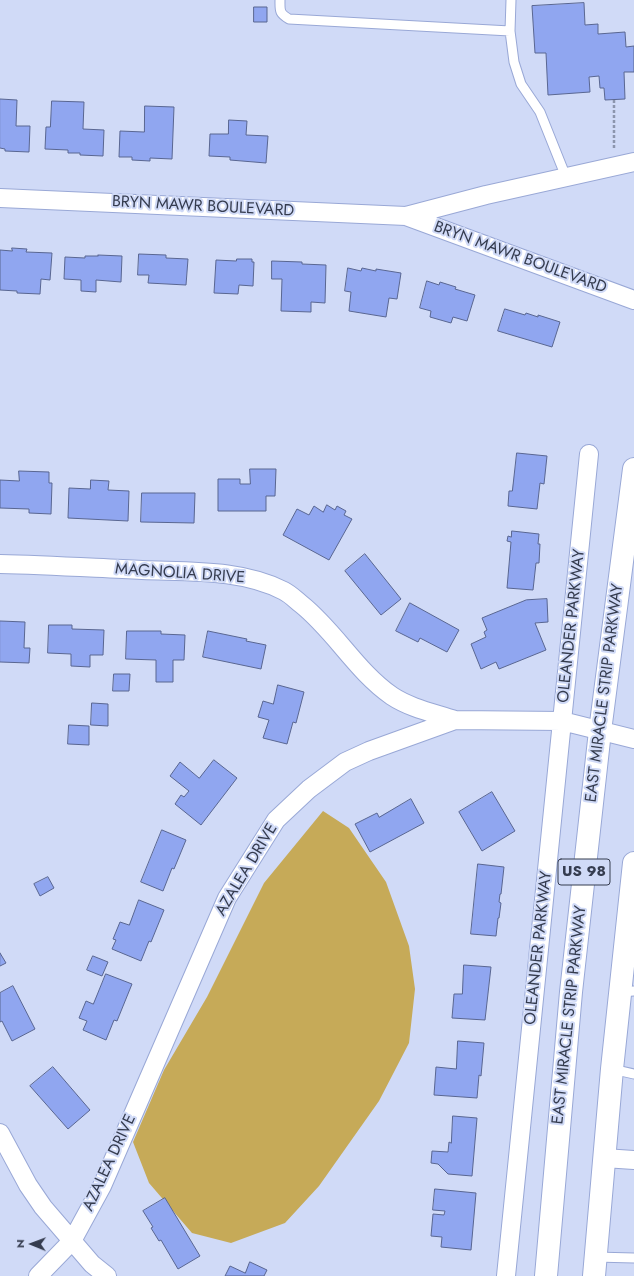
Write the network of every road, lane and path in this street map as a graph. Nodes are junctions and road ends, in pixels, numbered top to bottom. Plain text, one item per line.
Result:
1 (280, 0) edge
2 (511, 0) edge
3 (510, 31) junction
4 (614, 100) dead end
5 (634, 162) edge
6 (615, 167) junction
7 (566, 177) junction
8 (0, 198) edge
9 (406, 216) junction
10 (634, 300) edge
11 (589, 454) dead end
12 (634, 469) edge
13 (0, 564) edge
14 (454, 720) junction
15 (562, 722) junction
16 (600, 731) junction
17 (634, 739) edge
18 (634, 863) edge
19 (627, 991) edge
20 (612, 1069) junction
21 (634, 1074) edge
22 (0, 1133) edge
23 (604, 1158) junction
24 (634, 1160) edge
25 (72, 1240) junction
26 (634, 1258) edge
27 (595, 1266) edge
28 (38, 1276) edge
29 (106, 1276) edge
30 (506, 1276) edge
31 (546, 1276) edge

1 - 3 lane
2 - 3 lane
3 - 7 lane
4 - 6 path
5 - 6 street, BRYN MAWR BOULEVARD
6 - 7 street, BRYN MAWR BOULEVARD
7 - 9 street, BRYN MAWR BOULEVARD
8 - 9 street, BRYN MAWR BOULEVARD
9 - 10 street, BRYN MAWR BOULEVARD
11 - 15 street, OLEANDER PARKWAY
12 - 16 highway, EAST MIRACLE STRIP PARKWAY / US 98
13 - 14 street, MAGNOLIA DRIVE
14 - 15 street, AZALEA DRIVE
14 - 25 street, AZALEA DRIVE
15 - 16 street, AZALEA DRIVE
15 - 30 street, OLEANDER PARKWAY
16 - 17 street, AZALEA DRIVE
16 - 31 highway, EAST MIRACLE STRIP PARKWAY / US 98
18 - 19 highway, US 98
19 - 20 highway, US 98
20 - 21 lane
20 - 23 highway, US 98
22 - 25 street
23 - 24 street
23 - 27 highway, US 98
25 - 28 street, AZALEA DRIVE
25 - 29 street
26 - 27 lane

